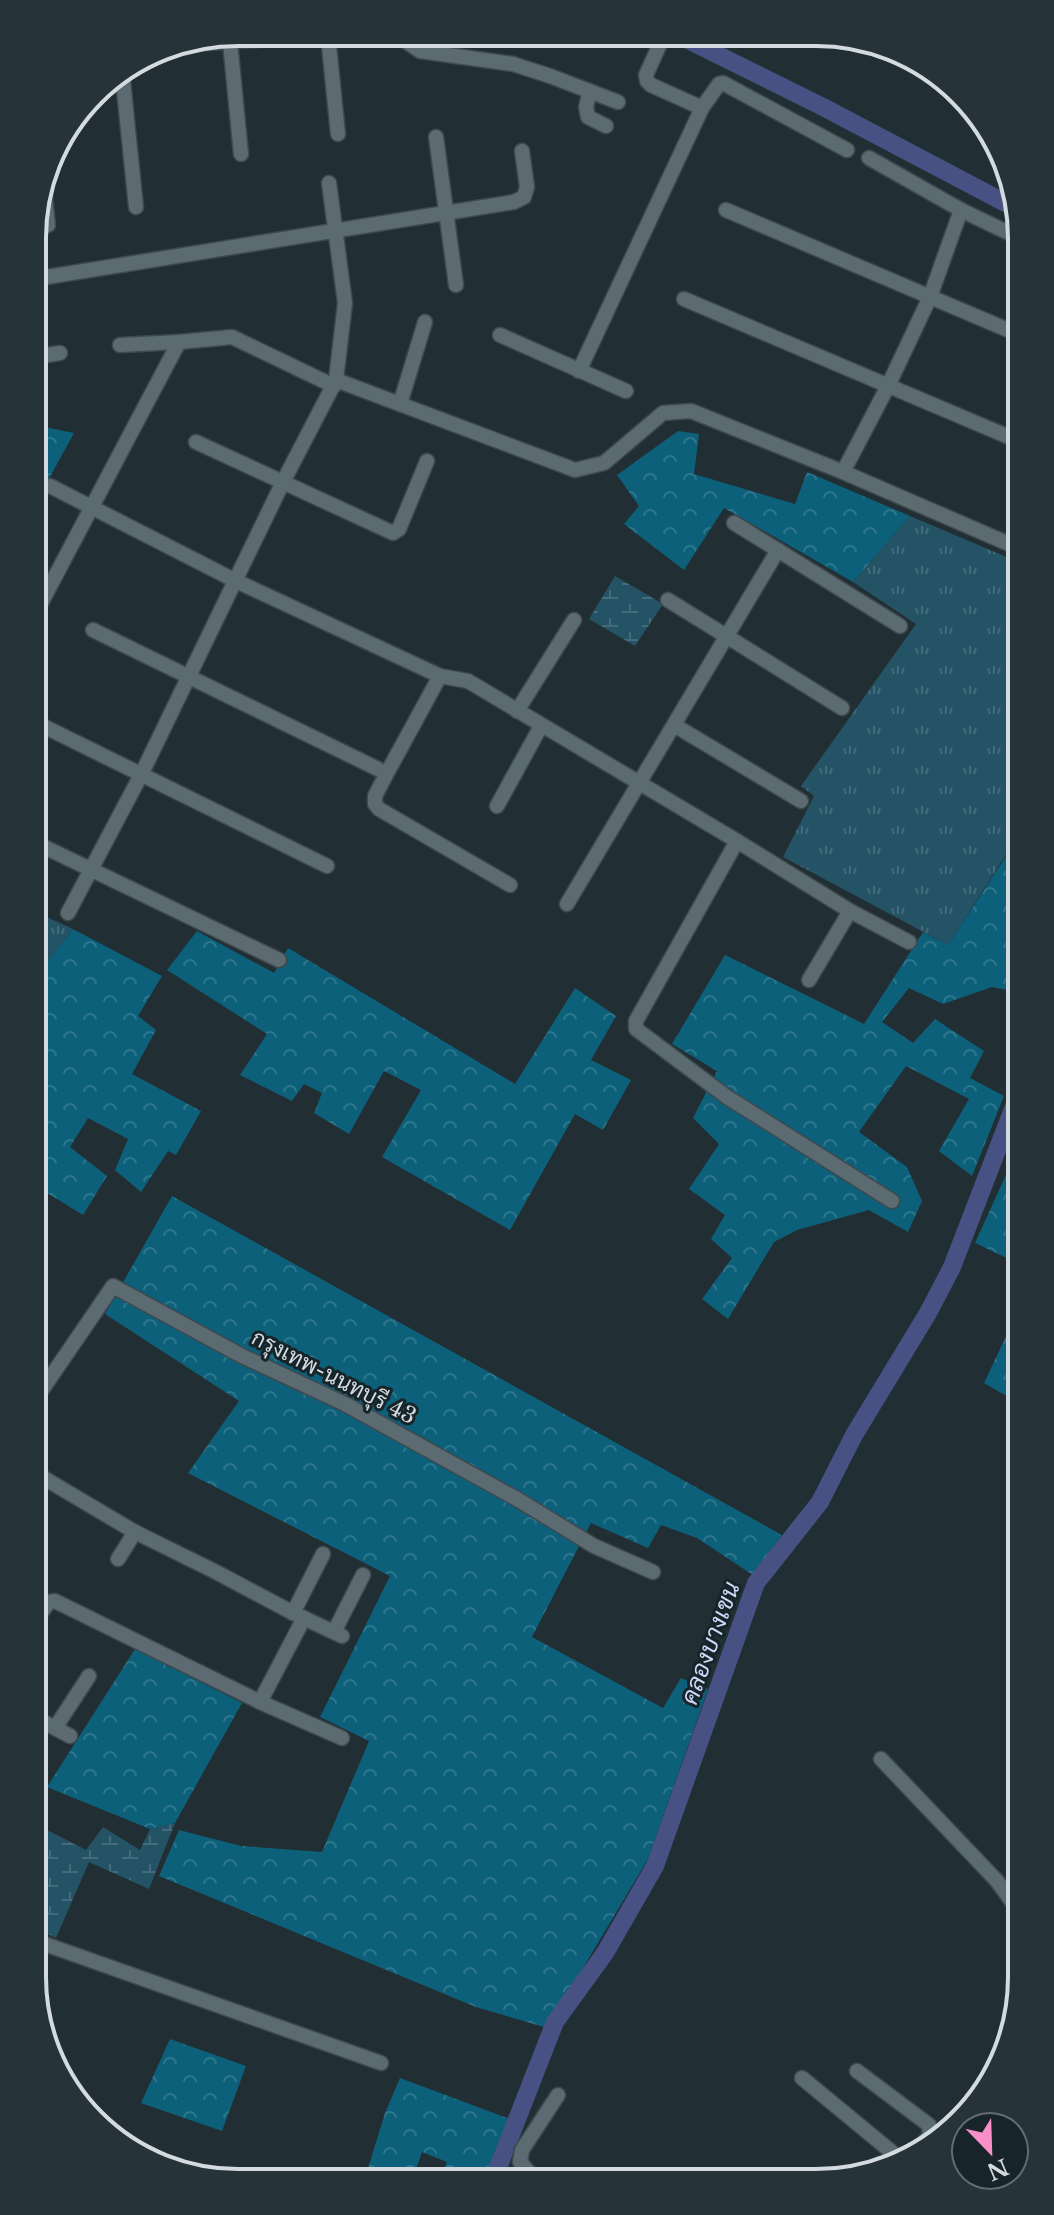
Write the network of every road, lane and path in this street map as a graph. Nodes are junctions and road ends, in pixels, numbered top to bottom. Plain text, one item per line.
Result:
1 (321, 46) edge
2 (413, 46) edge
3 (659, 46) edge
4 (230, 47) edge
5 (123, 85) edge
6 (590, 91) junction
7 (618, 102) dead end
8 (702, 108) junction
9 (606, 126) dead end
10 (338, 134) dead end
11 (436, 137) dead end
12 (847, 150) dead end
13 (522, 151) dead end
14 (241, 154) dead end
15 (869, 158) dead end
16 (329, 183) dead end
17 (136, 207) dead end
18 (726, 210) dead end
19 (961, 210) junction
20 (446, 214) junction
21 (47, 218) edge
22 (48, 225) dead end
23 (336, 230) junction
24 (1008, 232) edge
25 (46, 277) edge
26 (456, 285) dead end
27 (930, 297) junction
28 (684, 299) dead end
29 (425, 322) dead end
30 (1008, 330) edge
31 (500, 335) dead end
32 (179, 342) junction
33 (120, 345) dead end
34 (60, 353) dead end
35 (46, 355) edge
36 (579, 371) junction
37 (335, 383) junction
38 (888, 386) junction
39 (626, 391) dead end
40 (400, 404) junction
41 (1008, 437) edge
42 (196, 442) dead end
43 (427, 461) dead end
44 (843, 472) junction
45 (283, 482) junction
46 (50, 486) dead end
47 (92, 507) junction
48 (734, 523) dead end
49 (1008, 544) edge
50 (778, 550) junction
51 (236, 581) junction
52 (46, 594) edge
53 (668, 600) dead end
54 (574, 620) dead end
55 (900, 626) dead end
56 (93, 630) dead end
57 (727, 636) junction
58 (440, 676) junction
59 (190, 677) junction
60 (842, 708) dead end
61 (517, 711) junction
62 (674, 725) junction
63 (541, 726) junction
64 (46, 727) edge
65 (378, 769) dead end
66 (142, 773) junction
67 (639, 784) junction
68 (801, 801) dead end
69 (497, 806) dead end
70 (737, 841) junction
71 (46, 848) edge
72 (327, 866) dead end
73 (91, 869) junction
74 (510, 885) dead end
75 (567, 904) dead end
76 (850, 911) junction
77 (68, 913) dead end
78 (909, 942) dead end
79 (279, 960) dead end
80 (809, 980) dead end
81 (892, 1201) dead end
82 (46, 1384) edge
83 (46, 1479) edge
84 (135, 1532) junction
85 (323, 1554) dead end
86 (118, 1559) dead end
87 (653, 1572) dead end
88 (363, 1575) dead end
89 (46, 1606) edge
90 (298, 1616) junction
91 (89, 1676) dead end
92 (260, 1702) junction
93 (46, 1723) edge
94 (55, 1728) junction
95 (70, 1736) dead end
96 (342, 1738) dead end
97 (881, 1759) dead end
98 (1008, 1896) edge
99 (46, 1944) edge
100 (381, 2063) dead end
101 (857, 2071) dead end
102 (802, 2078) dead end
103 (558, 2095) dead end
104 (930, 2131) edge
105 (892, 2153) edge
106 (526, 2169) edge

1 - 10 street
2 - 6 street
3 - 8 street
4 - 14 street
5 - 17 street
6 - 7 street
6 - 9 street
8 - 12 street
8 - 36 street
11 - 20 street
13 - 20 street
15 - 19 street
16 - 23 street
18 - 27 street
19 - 24 street
19 - 27 street
20 - 23 street
20 - 26 street
21 - 22 street
23 - 25 street
23 - 37 street
27 - 30 street
27 - 38 street
28 - 38 street
29 - 40 street
31 - 36 street
32 - 33 street
32 - 37 street
32 - 47 street
34 - 35 street
36 - 39 street
37 - 40 street
37 - 45 street
38 - 41 street
38 - 44 street
40 - 44 street
42 - 45 street
43 - 45 street
44 - 49 street
45 - 51 street
46 - 47 street
47 - 51 street
47 - 52 street
48 - 50 street
50 - 55 street
50 - 57 street
51 - 58 street
51 - 59 street
53 - 57 street
54 - 61 street
56 - 59 street
57 - 60 street
57 - 62 street
58 - 61 street
58 - 74 street
59 - 65 street
59 - 66 street
61 - 63 street
62 - 67 street
62 - 68 street
63 - 67 street
63 - 69 street
64 - 66 street
66 - 72 street
66 - 73 street
67 - 70 street
67 - 75 street
70 - 76 street
70 - 81 street
71 - 73 street
73 - 77 street
73 - 79 street
76 - 78 street
76 - 80 street
82 - 87 street, กรุงเทพ-นนทบุรี 43
83 - 84 street
84 - 86 street
84 - 90 street
85 - 90 street
88 - 90 street
89 - 92 street
90 - 92 street
91 - 94 street
92 - 96 street
93 - 94 street
94 - 95 street
97 - 98 street
99 - 100 street
101 - 104 street
102 - 105 street
103 - 106 street

